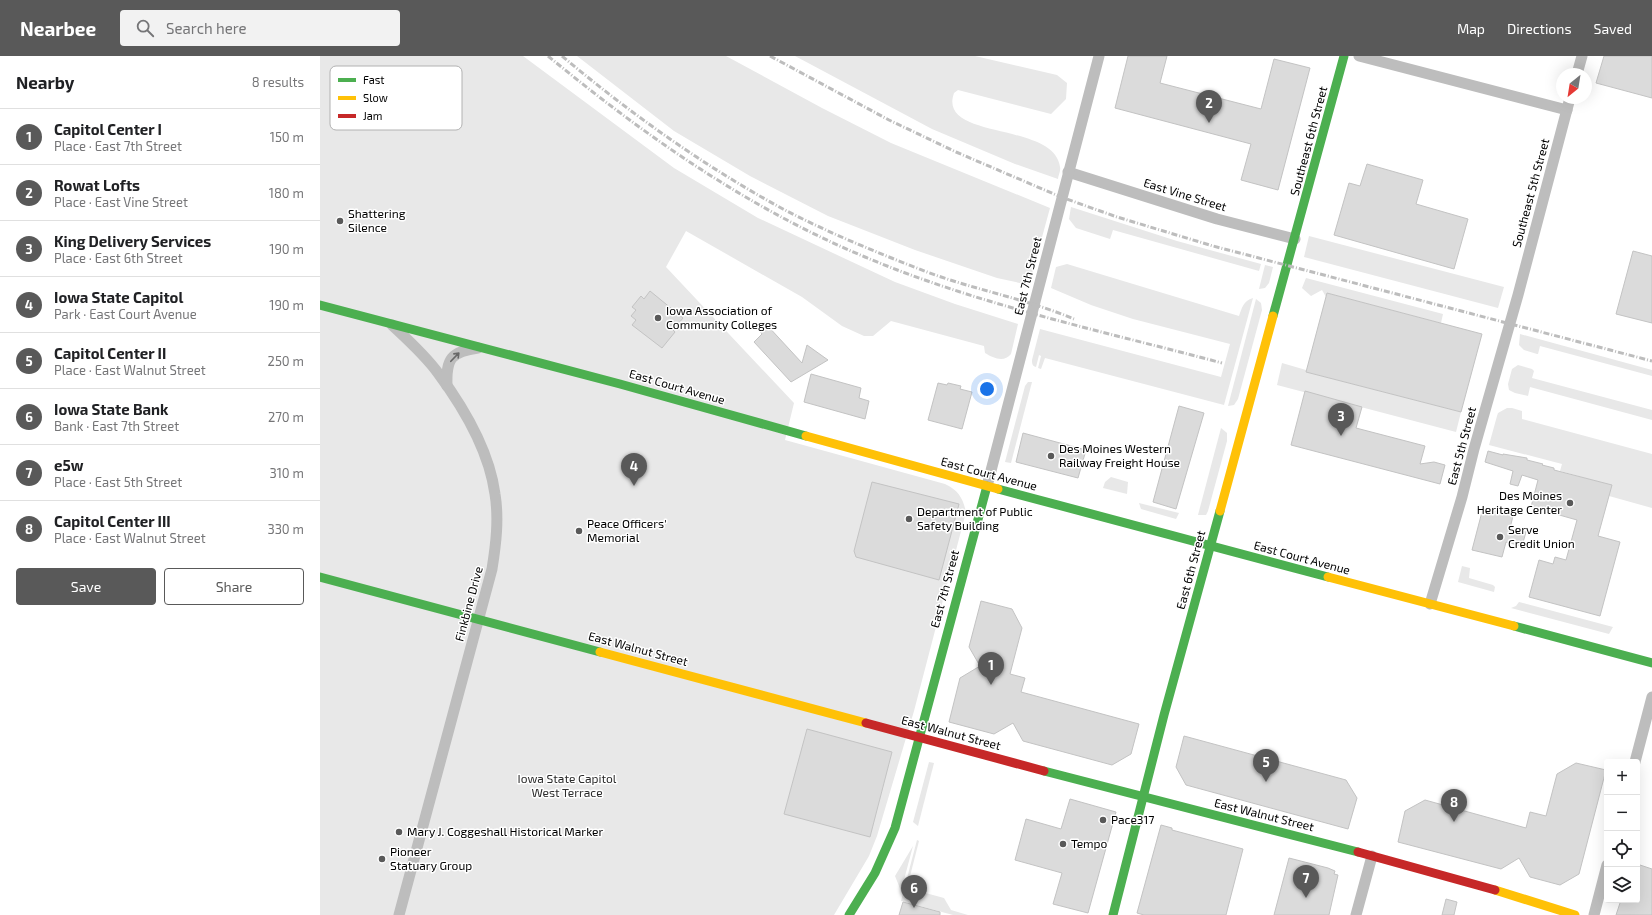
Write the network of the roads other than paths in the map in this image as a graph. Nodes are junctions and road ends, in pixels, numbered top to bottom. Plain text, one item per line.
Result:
1 (1099, 56) edge
2 (1344, 56) edge
3 (1359, 56) edge
4 (1582, 56) edge
5 (1579, 68) edge
6 (1568, 104) edge
7 (1567, 110) junction
8 (1068, 172) junction
9 (1296, 236) junction
10 (1518, 295) joint
11 (320, 305) edge
12 (390, 324) junction
13 (483, 348) junction
14 (447, 386) junction
15 (986, 486) junction
16 (1210, 546) junction
17 (320, 577) edge
18 (1430, 604) junction
19 (478, 618) junction
20 (1652, 663) edge
21 (1652, 697) edge
22 (920, 737) junction
23 (1636, 759) edge
24 (1143, 797) junction
25 (1372, 856) junction
26 (1606, 867) edge
27 (399, 915) edge
28 (849, 915) edge
29 (1113, 915) edge
30 (1356, 915) edge
31 (1575, 915) edge
32 (1594, 915) edge

1 - 8 street, East 7th Street
2 - 9 street, Southeast 6th Street
3 - 7 street
4 - 5 street
6 - 7 street, Southeast 5th Street
7 - 10 street, Southeast 5th Street
8 - 9 street, East Vine Street
8 - 15 street, East 7th Street
9 - 16 street, East 6th Street
10 - 18 street, East 5th Street
11 - 12 street, East Court Avenue
12 - 13 street, East Court Avenue
12 - 14 street, Finkbine Drive
14 -> 13 street
13 - 15 street, East Court Avenue
14 - 19 street, Finkbine Drive
15 - 16 street, East Court Avenue
15 - 22 street, East 7th Street
16 - 18 street, East Court Avenue
16 - 24 street, East 6th Street
17 - 19 street, East Walnut Street
18 - 20 street, East Court Avenue
19 - 22 street, East Walnut Street
19 - 27 street, Finkbine Drive
21 - 23 street
22 - 24 street, East Walnut Street
22 - 28 street, East 7th Street
24 - 25 street, East Walnut Street
24 - 29 street, East 6th Street
25 - 30 street
25 - 31 street, East Walnut Street
26 - 32 street

